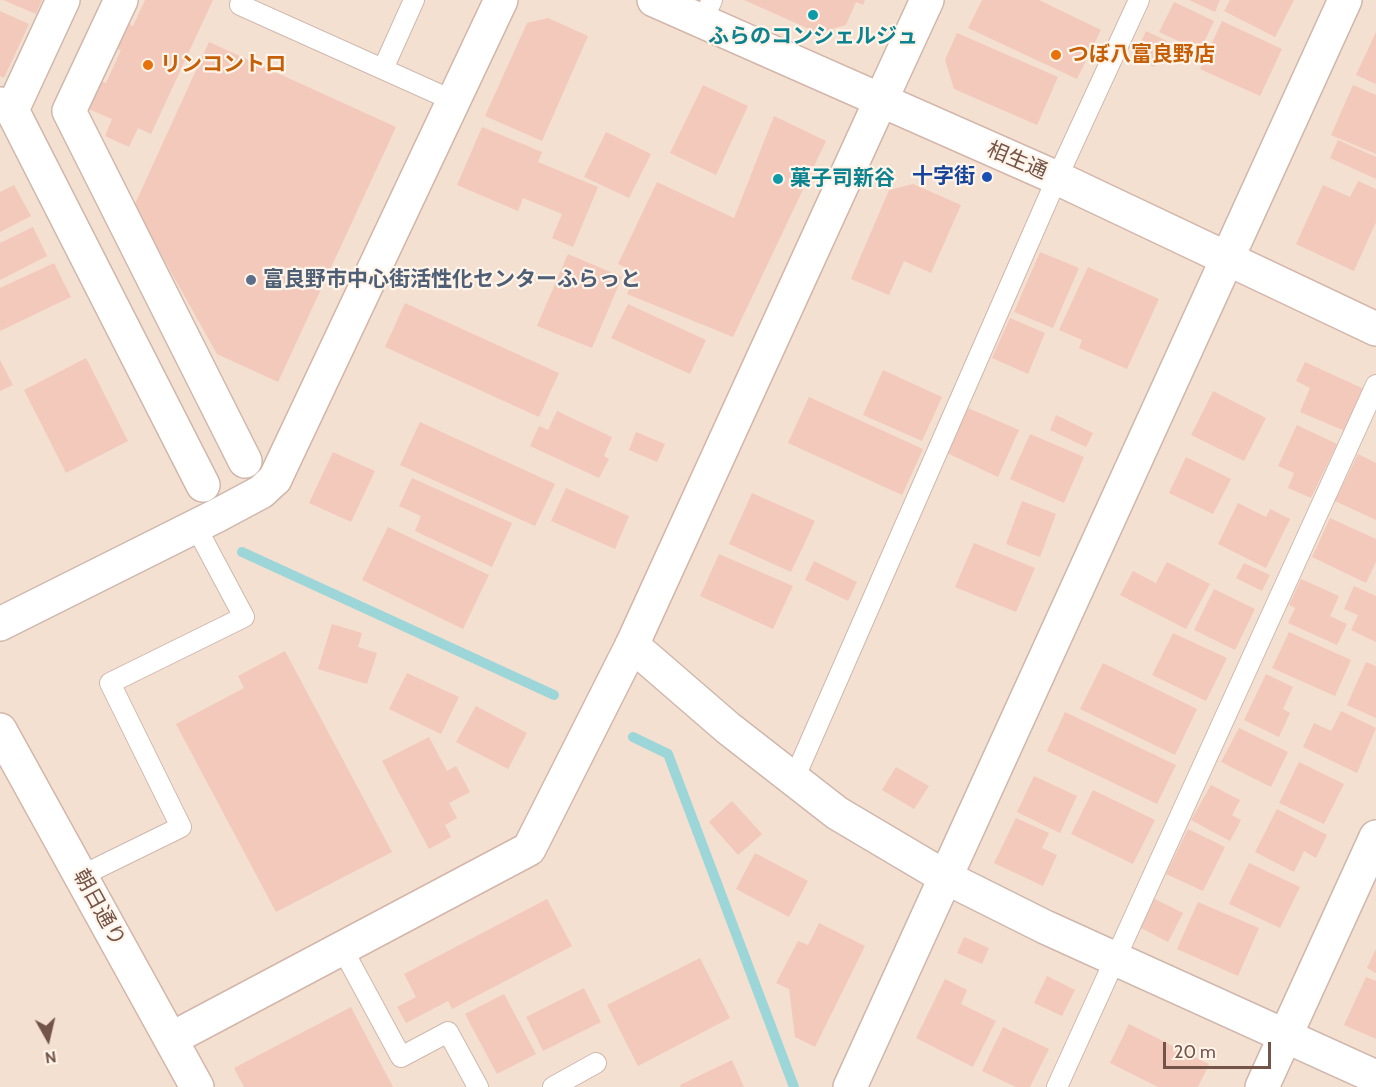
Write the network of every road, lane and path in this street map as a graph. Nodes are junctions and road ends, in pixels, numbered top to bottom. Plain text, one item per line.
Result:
1 (63, 0) edge
2 (121, 0) edge
3 (242, 0) edge
4 (414, 0) edge
5 (501, 0) edge
6 (654, 0) edge
7 (927, 0) edge
8 (1139, 0) edge
9 (1345, 0) edge
10 (707, 11) edge
11 (383, 69) junction
12 (454, 100) junction
13 (880, 102) junction
14 (6, 107) edge
15 (1058, 178) junction
16 (1225, 259) junction
17 (1376, 329) edge
18 (1376, 386) edge
19 (245, 461) dead end
20 (203, 485) dead end
21 (196, 527) junction
22 (0, 624) edge
23 (632, 645) junction
24 (0, 730) edge
25 (794, 779) junction
26 (1376, 837) edge
27 (81, 876) junction
28 (945, 877) junction
29 (342, 948) junction
30 (1114, 958) junction
31 (1286, 1035) junction
32 (171, 1039) junction
33 (596, 1064) dead end
34 (1376, 1077) edge
35 (198, 1087) edge
36 (478, 1087) edge
37 (553, 1087) edge
38 (850, 1087) edge
39 (1057, 1087) edge
40 (1262, 1087) edge

1 - 14 street
2 - 19 street
3 - 11 lane
4 - 11 lane
5 - 12 street
6 - 10 street, 相生通
7 - 13 street
8 - 15 lane
9 - 16 street
10 - 13 street, 相生通
11 - 12 lane
12 - 21 street
13 - 15 street, 相生通
13 - 23 street
14 - 20 street
15 - 16 street, 相生通
15 - 25 lane
16 - 17 street, 相生通
16 - 28 street
18 - 30 lane
21 - 22 street
21 - 27 lane
23 - 25 street
23 - 29 street
24 - 27 street, 朝日通り
25 - 28 street
26 - 31 street
27 - 32 street, 朝日通り
28 - 30 street
28 - 38 street
29 - 32 street
29 - 36 lane
30 - 31 street
30 - 39 lane
31 - 34 street
31 - 40 street
32 - 35 street, 朝日通り
33 - 37 lane

